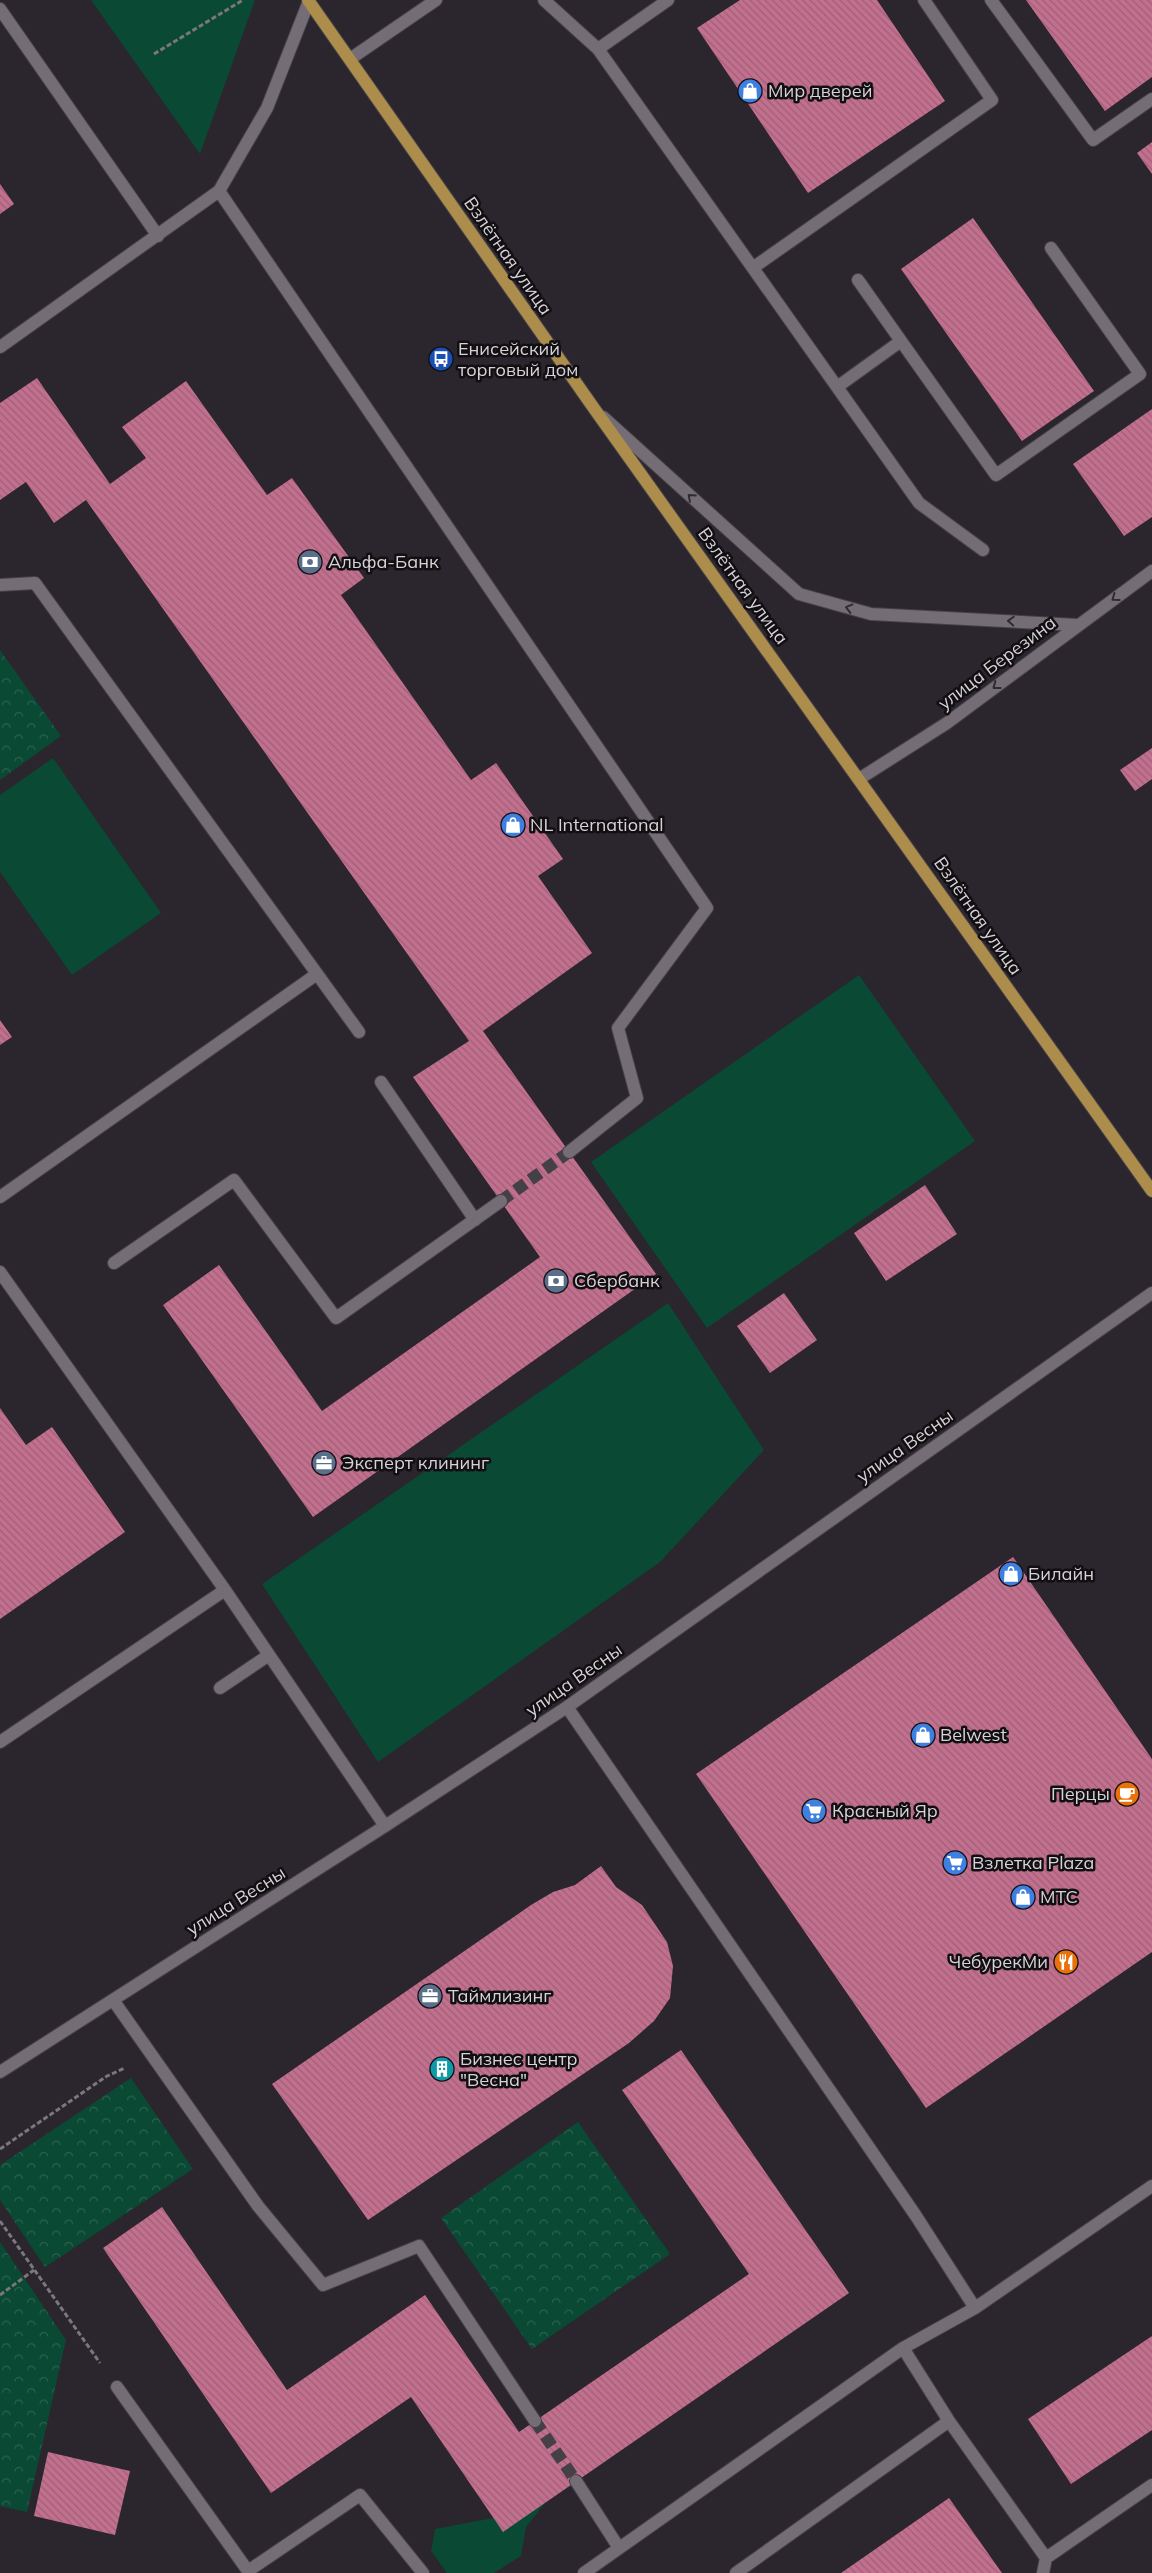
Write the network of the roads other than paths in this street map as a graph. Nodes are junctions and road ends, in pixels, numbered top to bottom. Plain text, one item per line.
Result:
1 (309, 0) edge
2 (436, 0) edge
3 (544, 0) edge
4 (668, 0) edge
5 (924, 0) edge
6 (991, 0) edge
7 (0, 9) edge
8 (598, 49) junction
9 (350, 59) junction
10 (1152, 99) edge
11 (218, 191) junction
12 (158, 236) junction
13 (1051, 248) dead end
14 (754, 268) junction
15 (858, 280) dead end
16 (901, 341) junction
17 (0, 347) edge
18 (837, 387) junction
19 (593, 407) junction
20 (983, 550) dead end
21 (1152, 571) edge
22 (0, 585) edge
23 (1077, 625) junction
24 (859, 779) junction
25 (317, 974) junction
26 (360, 1032) dead end
27 (381, 1082) dead end
28 (569, 1152) tunnel mouth
29 (1152, 1191) edge
30 (0, 1197) edge
31 (501, 1201) tunnel mouth
32 (475, 1220) junction
33 (114, 1263) dead end
34 (0, 1272) edge
35 (1152, 1293) edge
36 (225, 1590) junction
37 (269, 1655) junction
38 (220, 1688) dead end
39 (567, 1707) junction
40 (0, 1742) edge
41 (385, 1826) junction
42 (113, 2000) junction
43 (0, 2072) edge
44 (1152, 2186) edge
45 (975, 2308) junction
46 (903, 2348) junction
47 (117, 2387) road end
48 (535, 2421) tunnel mouth
49 (949, 2421) junction
50 (576, 2481) tunnel mouth
51 (1152, 2485) edge
52 (619, 2548) junction
53 (1046, 2558) junction
54 (424, 2573) edge
55 (584, 2573) edge
56 (736, 2573) edge
57 (1043, 2573) edge

1 - 9 main road, Взлётная улица
1 - 11 street
2 - 9 street
3 - 8 street
4 - 8 street
5 - 14 street
6 - 10 street
7 - 12 street
8 - 14 street
9 - 19 main road, Взлётная улица
11 - 12 street
11 - 28 street
12 - 17 street
13 - 16 street
14 - 18 street
15 - 16 street
16 - 18 street
18 - 20 street
23 -> 19 street
19 - 24 main road, Взлётная улица
21 -> 23 street, улица Березина
22 - 25 street
23 -> 24 street, улица Березина
24 - 29 main road, Взлётная улица
25 - 26 street
25 - 30 street
27 - 32 street
31 - 32 street
32 - 33 street
34 - 36 street
35 - 39 street, улица Весны
36 - 37 street
36 - 40 street
37 - 38 street
37 - 41 street
39 - 41 street, улица Весны
39 - 45 street
41 - 42 street, улица Весны
42 - 43 street, улица Весны
42 - 48 street
44 - 45 street
45 - 46 street
46 - 49 street
46 - 52 street
47 - 54 street
49 - 53 street
49 - 56 street
50 - 52 street
51 - 53 street
52 - 55 street
53 - 57 street

